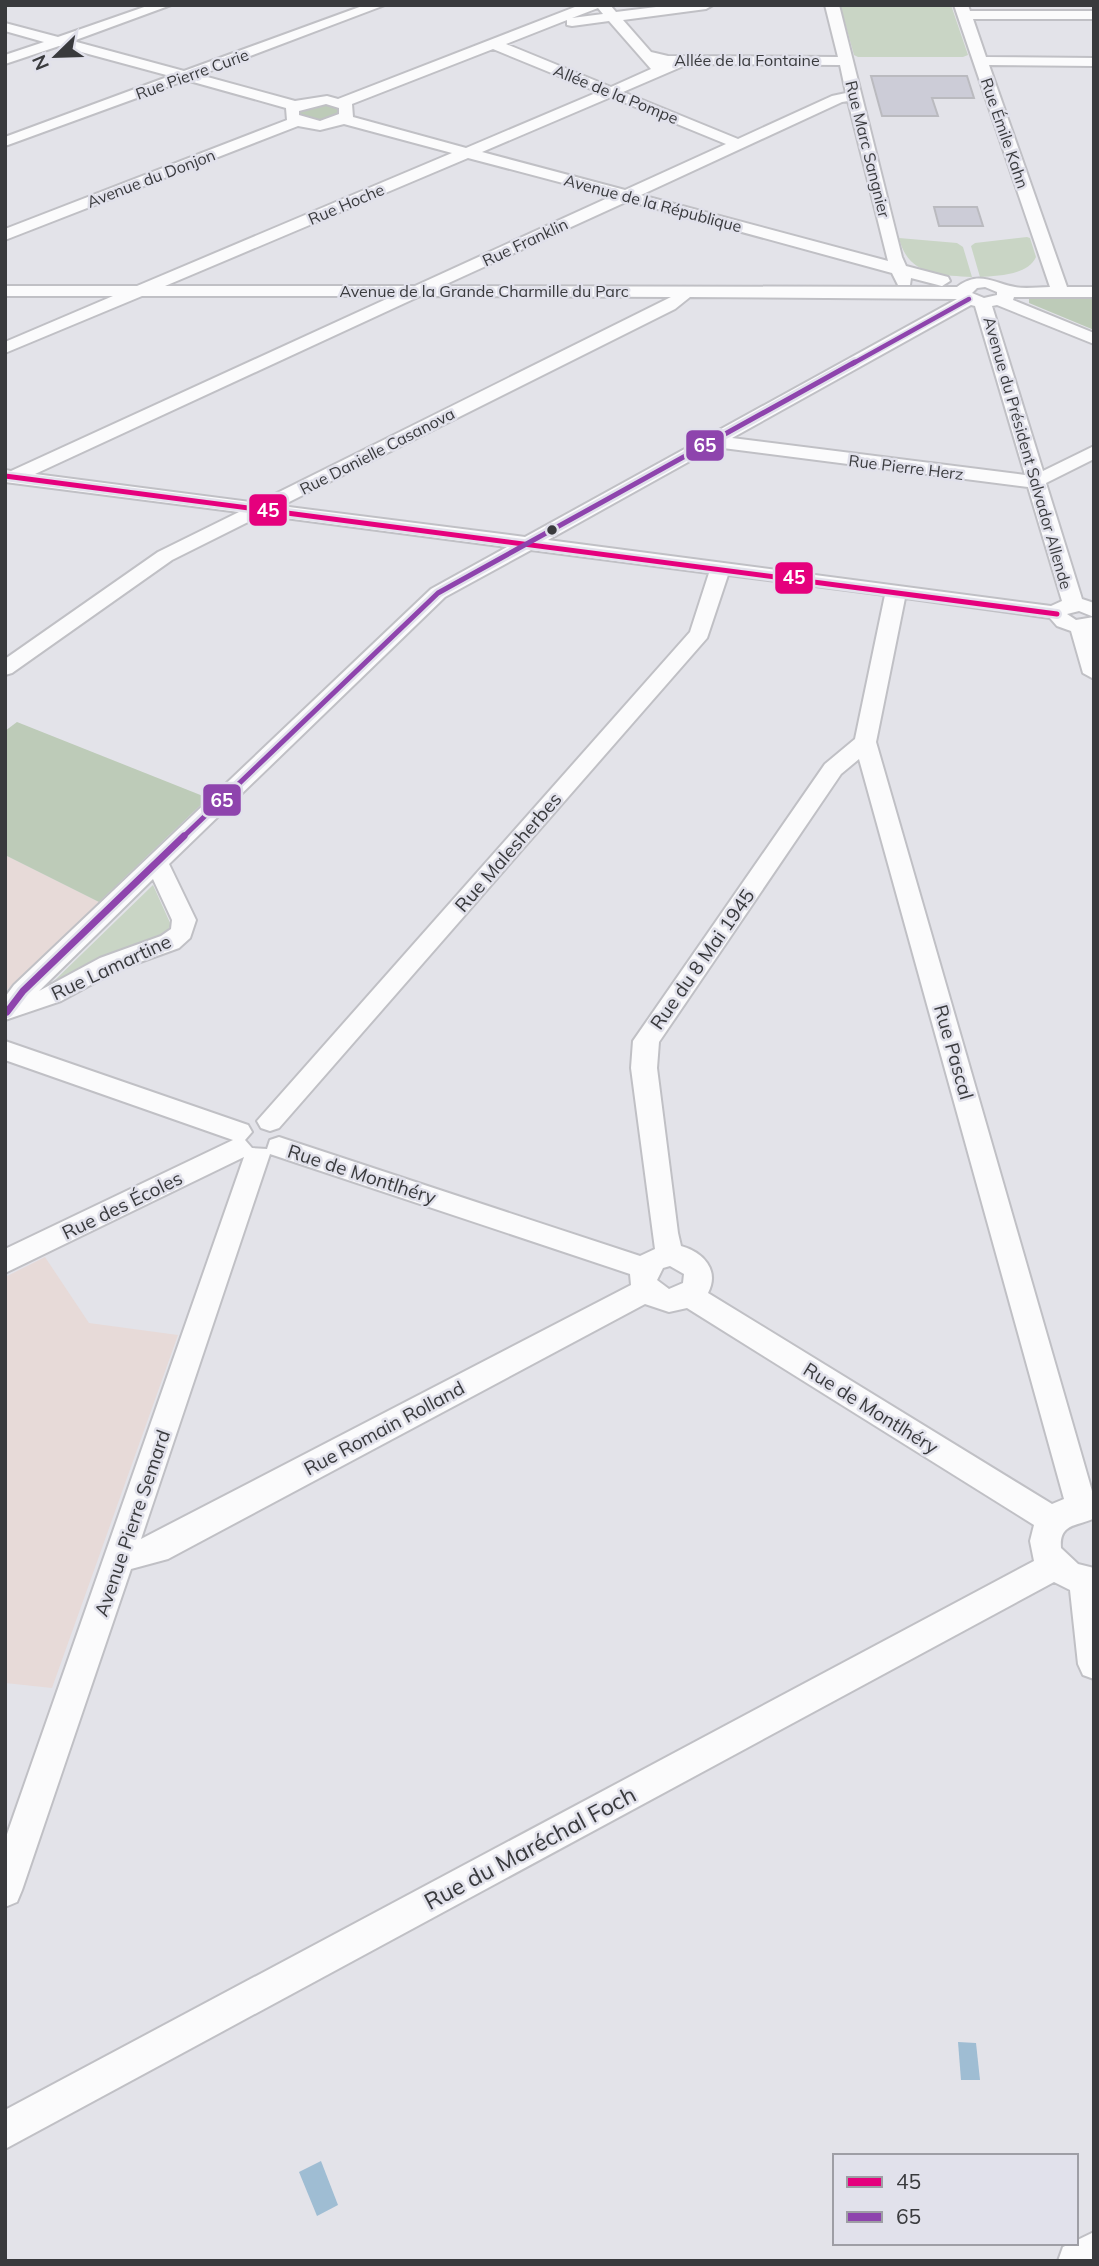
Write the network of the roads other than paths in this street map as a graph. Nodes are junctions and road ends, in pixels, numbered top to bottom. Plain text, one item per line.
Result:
1 (164, 5) edge
2 (378, 5) edge
3 (593, 5) edge
4 (603, 5) edge
5 (706, 5) edge
6 (832, 5) edge
7 (962, 10) edge
8 (1094, 15) edge
9 (614, 17) junction
10 (5, 27) edge
11 (539, 27) junction
12 (58, 42) junction
13 (494, 44) junction
14 (648, 55) junction
15 (5, 60) edge
16 (686, 60) junction
17 (846, 61) junction
18 (980, 61) junction
19 (1094, 62) edge
20 (661, 71) junction
21 (185, 76) junction
22 (612, 92) junction
23 (855, 95) junction
24 (342, 111) junction
25 (297, 113) junction
26 (5, 142) edge
27 (738, 144) junction
28 (467, 153) junction
29 (625, 196) junction
30 (5, 235) edge
31 (1049, 261) junction
32 (899, 270) junction
33 (5, 291) edge
34 (141, 291) junction
35 (417, 291) junction
36 (683, 291) junction
37 (908, 291) junction
38 (1060, 292) junction
39 (1094, 292) edge
40 (984, 294) junction
41 (1094, 339) edge
42 (5, 348) edge
43 (712, 440) junction
44 (1094, 451) edge
45 (8, 478) edge
46 (1036, 480) junction
47 (260, 510) junction
48 (527, 543) junction
49 (720, 569) junction
50 (896, 592) junction
51 (1083, 613) edge
52 (5, 668) edge
53 (1094, 673) edge
54 (865, 742) junction
55 (157, 862) junction
56 (6, 1013) edge
57 (5, 1050) edge
58 (254, 1146) junction
59 (670, 1255) junction
60 (5, 1262) edge
61 (645, 1279) junction
62 (690, 1296) junction
63 (1088, 1511) edge
64 (1052, 1520) junction
65 (120, 1558) junction
66 (1078, 1576) edge
67 (1094, 1664) edge
68 (5, 1890) edge
69 (5, 2130) edge
70 (1094, 2251) edge
71 (1077, 2261) edge

1 - 12 street
2 - 21 street, Rue Pierre Curie
3 - 11 street
4 - 9 street
5 - 9 street
6 - 17 street, Rue Marc Sangnier
7 - 8 street
7 - 18 street, Rue Émile Kahn
9 - 11 street
9 - 14 street
10 - 12 street
11 - 13 street
12 - 15 street
12 - 21 street
13 - 22 street, Allée de la Pompe
13 - 24 street
14 - 16 street, Allée de la Fontaine
14 - 20 street
16 - 17 street, Allée de la Fontaine
16 - 20 street, Rue Hoche
17 - 23 street, Rue Marc Sangnier
18 - 19 street
18 - 31 street, Rue Émile Kahn
20 - 22 street, Rue Hoche
21 - 25 street
21 - 26 street, Rue Pierre Curie
22 - 27 street, Allée de la Pompe
22 - 28 street, Rue Hoche
23 - 27 street, Rue Franklin
23 - 32 street, Rue Marc Sangnier
24 - 25 street
24 - 25 street
24 - 28 street, Avenue de la République
25 - 30 street, Avenue du Donjon
27 - 29 street, Rue Franklin
28 - 29 street, Avenue de la République
28 - 34 street, Rue Hoche
29 - 32 street, Avenue de la République
29 - 35 street, Rue Franklin
31 - 38 street, Rue Émile Kahn
31 - 40 street
32 - 37 street, Rue Marc Sangnier
32 - 40 street, Avenue de la République
33 - 34 street, Avenue de la Grande Charmille du Parc
34 - 35 street, Avenue de la Grande Charmille du Parc
34 - 42 street, Rue Hoche
35 - 36 street, Avenue de la Grande Charmille du Parc
35 - 45 street, Rue Franklin
36 - 37 street, Avenue de la Grande Charmille du Parc
36 - 47 street, Rue Danielle Casanova
37 - 40 street, Avenue de la Grande Charmille du Parc
38 - 39 street, Avenue de la Grande Charmille du Parc
38 - 40 street, Avenue de la Grande Charmille du Parc
40 - 41 street, Avenue de la République
40 - 43 street, Rue Lamartine
40 - 46 street, Avenue du Président Salvador Allende
43 - 46 street, Rue Pierre Herz
43 - 48 street, Rue Lamartine
44 - 46 street
45 - 47 street
46 - 51 street, Avenue du Président Salvador Allende
47 - 48 street
47 - 52 street, Rue Danielle Casanova
48 - 49 street
48 - 55 street, Rue Lamartine
49 - 50 street
49 - 58 street, Rue Malesherbes
50 - 51 street
50 - 54 street, Rue Pascal
51 - 53 street, Avenue du Président Salvador Allende
54 - 59 street, Rue du 8 Mai 1945
54 - 63 street, Rue Pascal
55 - 56 street, Rue Lamartine
55 - 56 street, Rue Lamartine
57 - 58 street, Rue de Montlhéry
58 - 60 street, Rue des Écoles
58 - 61 street, Rue de Montlhéry
58 - 65 street, Avenue Pierre Semard
59 - 61 street
59 - 62 street
61 - 62 street
61 - 65 street, Rue Romain Rolland
62 - 64 street, Rue de Montlhéry
63 - 64 street
64 - 66 street
65 - 68 street, Avenue Pierre Semard
66 - 67 street
66 - 69 street, Rue du Maréchal Foch
70 - 71 street

